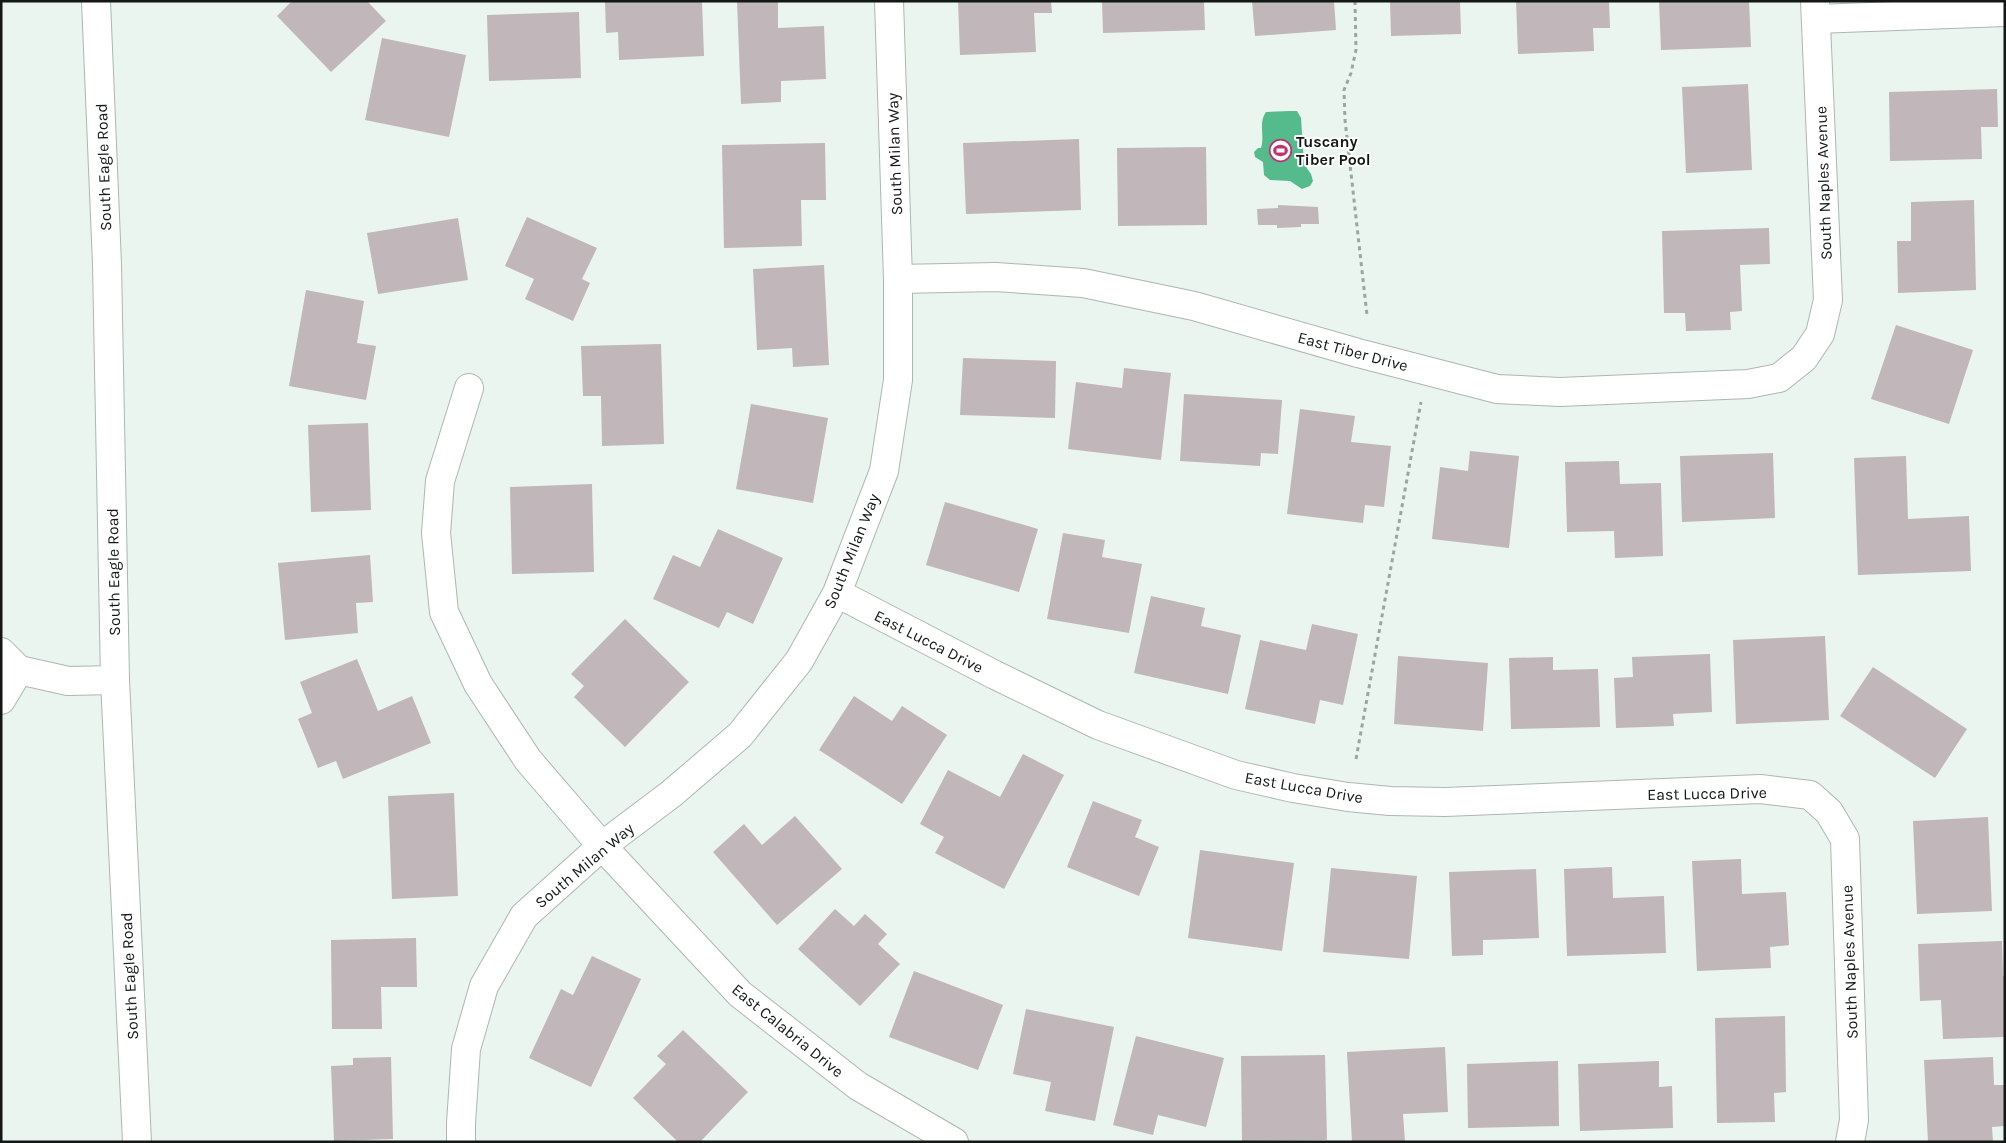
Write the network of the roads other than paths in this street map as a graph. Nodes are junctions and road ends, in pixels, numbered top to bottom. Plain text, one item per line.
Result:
1 (96, 1) edge
2 (889, 1) edge
3 (1816, 10) edge
4 (2005, 12) edge
5 (898, 279) junction
6 (1804, 358) joint
7 (469, 388) dead end
8 (838, 593) junction
9 (10, 661) edge
10 (115, 680) junction
11 (1, 700) edge
12 (1810, 795) joint
13 (602, 846) junction
14 (137, 1142) edge
15 (461, 1142) edge
16 (954, 1142) edge
17 (1850, 1142) edge

1 - 10 street, South Eagle Road
2 - 5 street, South Milan Way
3 - 4 street
3 - 6 street, South Naples Avenue
5 - 6 street, East Tiber Drive
5 - 8 street, South Milan Way
7 - 13 street, East Calabria Drive
8 - 12 street, East Lucca Drive
8 - 13 street, South Milan Way
9 - 10 street
9 - 11 street
10 - 14 street, South Eagle Road
12 - 17 street, South Naples Avenue
13 - 15 street, South Milan Way
13 - 16 street, East Calabria Drive

